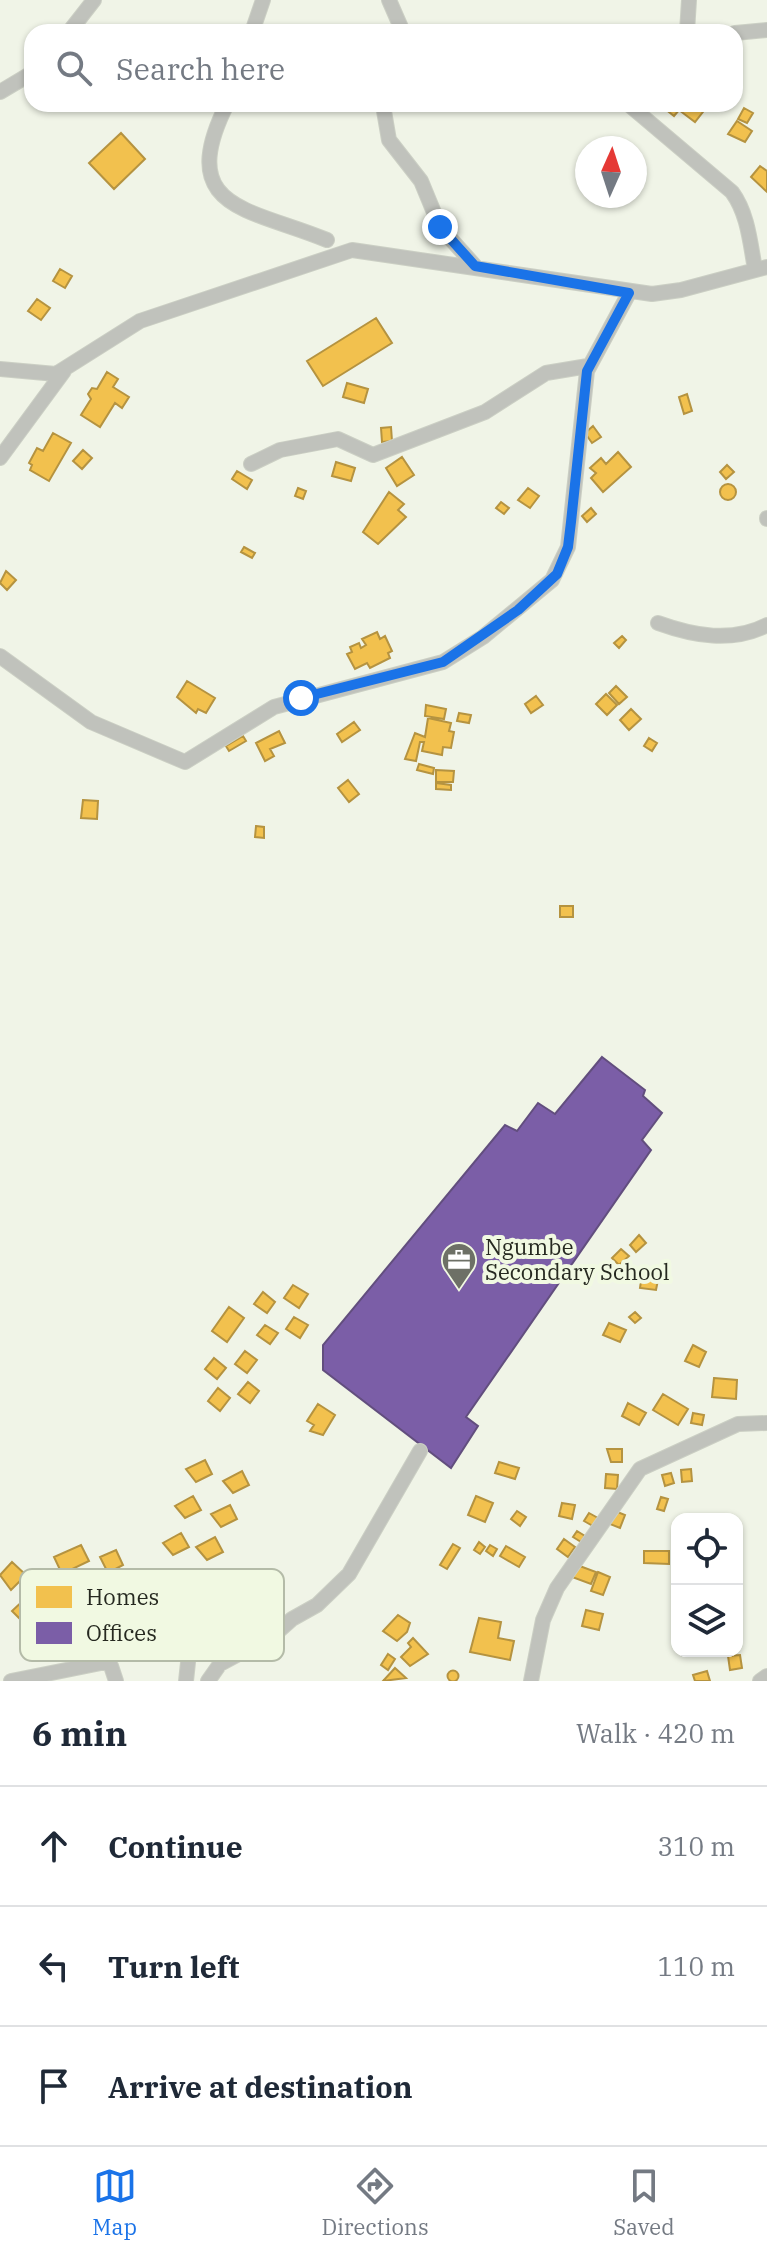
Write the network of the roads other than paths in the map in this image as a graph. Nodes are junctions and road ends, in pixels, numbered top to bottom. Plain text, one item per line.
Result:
1 (94, 0) edge
2 (263, 0) edge
3 (389, 0) edge
4 (689, 0) edge
5 (75, 24) edge
6 (255, 24) edge
7 (400, 24) edge
8 (688, 24) edge
9 (767, 30) edge
10 (743, 32) edge
11 (24, 78) edge
12 (0, 92) edge
13 (223, 112) edge
14 (384, 112) edge
15 (641, 112) edge
16 (327, 240) dead end
17 (475, 266) junction
18 (761, 268) edge
19 (629, 293) junction
20 (588, 366) junction
21 (0, 369) edge
22 (64, 371) junction
23 (0, 458) edge
24 (251, 464) dead end
25 (658, 623) dead end
26 (767, 625) edge
27 (0, 656) edge
28 (767, 1423) edge
29 (420, 1451) dead end
30 (284, 1626) edge
31 (188, 1661) edge
32 (226, 1661) edge
33 (767, 1676) edge
34 (11, 1681) edge
35 (116, 1681) edge
36 (186, 1681) edge
37 (208, 1681) edge
38 (531, 1681) edge
39 (760, 1681) edge

1 - 5 street
2 - 6 street
3 - 7 street
4 - 8 street
9 - 10 street
11 - 12 street
13 - 16 street
14 - 17 street
15 - 18 street
17 - 19 street
17 - 22 street
18 - 19 street
19 - 20 street
20 - 24 street
20 - 27 street
21 - 22 street
22 - 23 street
25 - 26 street
28 - 38 street
29 - 30 street
31 - 36 street
32 - 37 street
33 - 39 street
34 - 35 street

